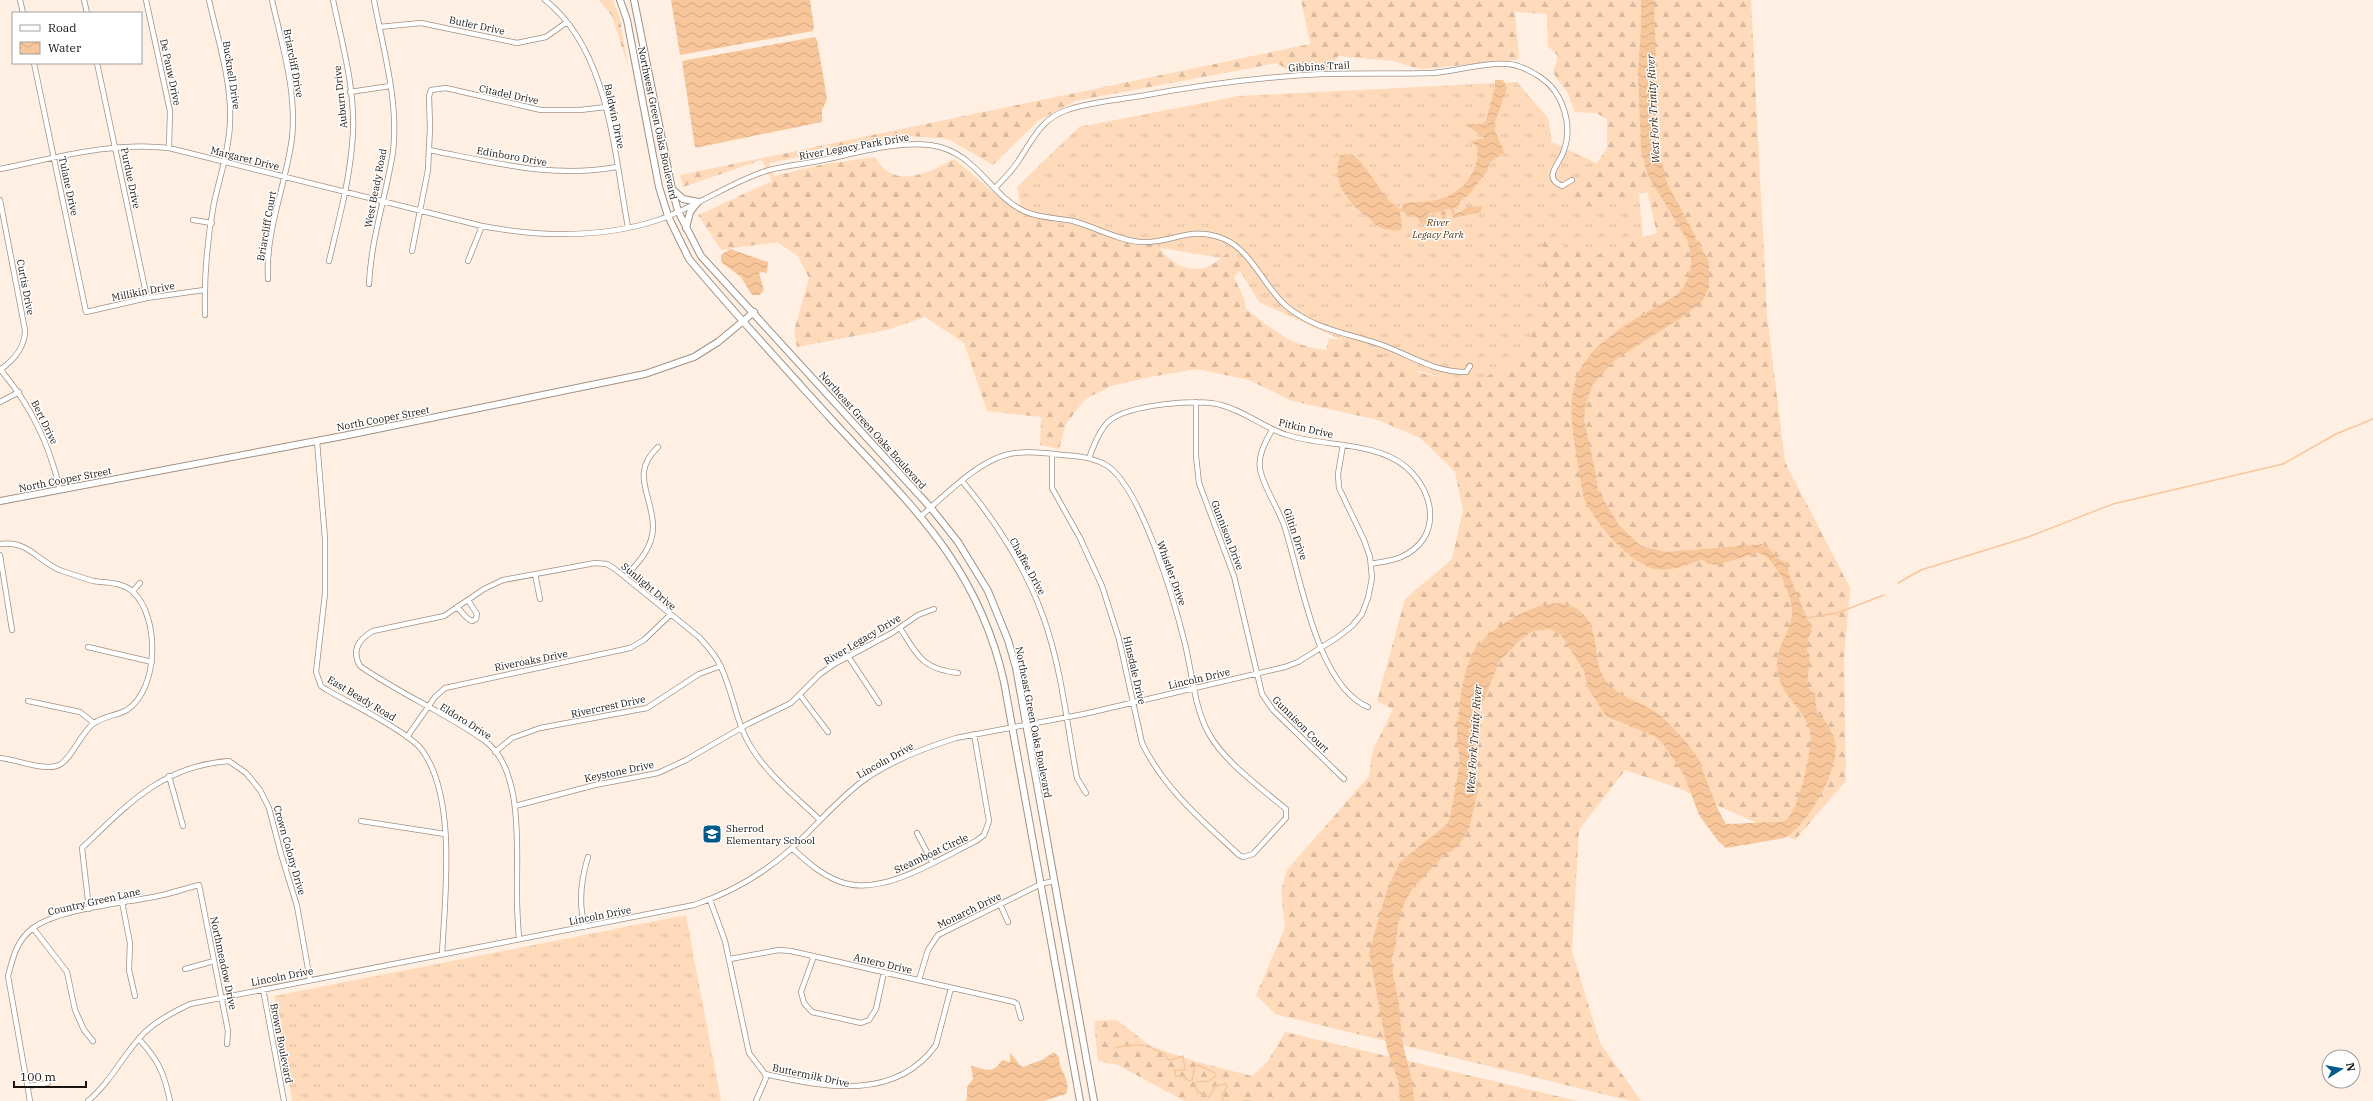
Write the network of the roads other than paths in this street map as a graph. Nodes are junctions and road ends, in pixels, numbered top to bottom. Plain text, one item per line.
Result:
1 (20, 0) edge
2 (84, 0) edge
3 (146, 0) edge
4 (209, 0) edge
5 (272, 0) edge
6 (333, 0) edge
7 (374, 0) edge
8 (545, 0) edge
9 (620, 0) edge
10 (634, 0) edge
11 (23, 12) edge
12 (87, 12) edge
13 (567, 22) junction
14 (379, 27) junction
15 (34, 64) edge
16 (97, 64) edge
17 (390, 86) junction
18 (350, 92) junction
19 (606, 107) junction
20 (115, 148) junction
21 (169, 148) junction
22 (429, 150) junction
23 (54, 158) junction
24 (224, 162) junction
25 (616, 166) junction
26 (0, 169) edge
27 (284, 177) junction
28 (1572, 180) dead end
29 (996, 187) junction
30 (672, 189) junction
31 (345, 192) junction
32 (0, 200) edge
33 (382, 201) junction
34 (698, 202) junction
35 (419, 211) junction
36 (678, 211) junction
37 (668, 216) junction
38 (193, 220) dead end
39 (212, 223) junction
40 (482, 226) junction
41 (628, 228) junction
42 (686, 228) junction
43 (412, 251) dead end
44 (329, 261) dead end
45 (468, 261) dead end
46 (268, 279) dead end
47 (369, 284) dead end
48 (204, 290) junction
49 (147, 298) junction
50 (86, 312) joint
51 (754, 312) junction
52 (205, 315) dead end
53 (744, 320) junction
54 (1470, 366) dead end
55 (0, 370) edge
56 (819, 385) junction
57 (19, 392) junction
58 (809, 394) junction
59 (0, 402) edge
60 (1196, 402) junction
61 (1272, 430) junction
62 (317, 441) junction
63 (1343, 445) junction
64 (658, 447) dead end
65 (1052, 454) junction
66 (1088, 458) junction
67 (962, 481) junction
68 (60, 490) junction
69 (0, 501) edge
70 (931, 508) junction
71 (921, 516) junction
72 (0, 544) edge
73 (0, 555) edge
74 (1371, 564) junction
75 (535, 574) junction
76 (625, 577) junction
77 (140, 583) dead end
78 (133, 592) junction
79 (540, 599) dead end
80 (468, 600) junction
81 (457, 607) junction
82 (934, 609) dead end
83 (670, 615) junction
84 (900, 628) junction
85 (12, 630) dead end
86 (88, 647) dead end
87 (1320, 648) junction
88 (356, 649) joint
89 (848, 656) junction
90 (152, 662) junction
91 (721, 666) junction
92 (958, 673) dead end
93 (1258, 674) junction
94 (1195, 688) junction
95 (800, 695) junction
96 (28, 701) dead end
97 (879, 703) dead end
98 (1133, 703) junction
99 (427, 707) junction
100 (1368, 707) dead end
101 (1066, 717) junction
102 (94, 723) junction
103 (1025, 724) junction
104 (1013, 726) junction
105 (742, 729) junction
106 (828, 732) dead end
107 (974, 734) junction
108 (407, 737) junction
109 (495, 752) junction
110 (0, 758) edge
111 (169, 776) junction
112 (1344, 779) dead end
113 (1086, 793) dead end
114 (516, 806) junction
115 (820, 820) junction
116 (361, 821) dead end
117 (183, 826) dead end
118 (917, 833) dead end
119 (445, 834) junction
120 (792, 848) junction
121 (1249, 856) joint
122 (588, 857) dead end
123 (932, 862) junction
124 (1054, 881) junction
125 (1041, 884) junction
126 (199, 885) joint
127 (710, 900) junction
128 (122, 902) junction
129 (1000, 904) junction
130 (90, 909) junction
131 (1008, 922) dead end
132 (585, 927) junction
133 (33, 928) junction
134 (519, 940) junction
135 (442, 954) junction
136 (814, 956) junction
137 (730, 959) junction
138 (214, 961) junction
139 (186, 969) dead end
140 (884, 972) junction
141 (310, 980) junction
142 (919, 980) junction
143 (950, 988) junction
144 (263, 989) junction
145 (135, 996) dead end
146 (222, 997) junction
147 (1021, 1018) dead end
148 (139, 1039) junction
149 (93, 1042) dead end
150 (227, 1044) dead end
151 (765, 1074) junction
152 (48, 1083) dead end
153 (893, 1085) dead end
154 (28, 1086) junction
155 (847, 1092) dead end
156 (93, 1099) edge
157 (30, 1101) edge
158 (88, 1101) edge
159 (170, 1101) edge
160 (284, 1101) edge
161 (756, 1101) edge
162 (1080, 1101) edge
163 (1094, 1101) edge

1 - 11 street
2 - 12 street
3 - 21 street, De Pauw Drive
4 - 24 street, Bucknell Drive
5 - 27 street, Briarcliff Drive
6 - 18 street, Auburn Drive
7 - 14 street, West Beady Road
8 - 13 street, Baldwin Drive
9 - 37 main road, Northwest Green Oaks Boulevard
10 - 30 main road, Northwest Green Oaks Boulevard
13 - 14 street, Butler Drive
13 - 19 street, Baldwin Drive
14 - 17 street, West Beady Road
15 - 23 street, Tulane Drive
16 - 20 street, Purdue Drive
17 - 18 street
17 - 33 street, West Beady Road
18 - 31 street, Auburn Drive
19 - 22 street, Citadel Drive
19 - 25 street, Baldwin Drive
20 - 21 street, Margaret Drive
20 - 23 street, Margaret Drive
20 - 49 street, Purdue Drive
21 - 24 street, Margaret Drive
22 - 25 street, Edinboro Drive
22 - 35 street
23 - 26 street, Margaret Drive
23 - 50 street, Tulane Drive
24 - 27 street, Margaret Drive
24 - 39 street, Bucknell Drive
25 - 41 street, Baldwin Drive
27 - 31 street, Margaret Drive
27 - 46 street, Briarcliff Court
28 - 29 street, Gibbins Trail
29 - 34 street, River Legacy Park Drive
29 - 54 street, River Legacy Park Drive
30 - 34 main road
30 - 36 main road, Northwest Green Oaks Boulevard
31 - 33 street, Margaret Drive
31 - 44 street, Auburn Drive
32 - 55 street, Curtis Drive
33 - 35 street, Margaret Drive
33 - 47 street, West Beady Road
34 - 36 street, River Legacy Park Drive
34 - 42 main road
35 - 40 street, Margaret Drive
35 - 43 street
36 - 37 street, Margaret Drive
36 - 42 main road, Northwest Green Oaks Boulevard
37 - 41 street, Margaret Drive
37 - 53 main road, Northwest Green Oaks Boulevard
38 - 39 street
39 - 48 street, Bucknell Drive
40 - 41 street, Margaret Drive
40 - 45 street
42 - 51 main road, Northwest Green Oaks Boulevard
48 - 49 street, Millikin Drive
48 - 52 street, Bucknell Drive
49 - 50 street, Millikin Drive
51 - 53 main road, North Cooper Street
51 - 56 main road, Northeast Green Oaks Boulevard
53 - 58 main road
53 - 62 main road, North Cooper Street
55 - 57 street, Bert Drive
56 - 58 main road
56 - 70 main road, Northeast Green Oaks Boulevard
57 - 59 street
57 - 68 street, Bert Drive
58 - 71 main road
60 - 61 street, Pitkin Drive
60 - 66 street, Pitkin Drive
60 - 93 street, Gunnison Drive
61 - 63 street, Pitkin Drive
61 - 87 street, Giltin Drive
62 - 68 main road, North Cooper Street
62 - 108 street, East Beady Road
63 - 74 street, Lincoln Drive
63 - 74 street, Pitkin Drive
64 - 76 street
65 - 66 street, Whistler Drive
65 - 67 street, Whistler Drive
65 - 98 street, Hinsdale Drive
66 - 94 street, Whistler Drive
67 - 70 street, Whistler Drive
67 - 101 street, Chaffee Drive
68 - 69 main road, North Cooper Street
70 - 71 street, Whistler Drive
70 - 103 main road, Northeast Green Oaks Boulevard
71 - 104 main road
72 - 78 street
73 - 85 street
74 - 87 street, Lincoln Drive
75 - 76 street, Sunlight Drive
75 - 79 street
75 - 80 street, Sunlight Drive
76 - 83 street, Sunlight Drive
77 - 78 street
78 - 90 street
80 - 81 street, Sunlight Drive
80 - 81 street
81 - 88 street, Sunlight Drive
82 - 84 street, River Legacy Drive
83 - 91 street, Sunlight Drive
83 - 99 street, Riveroaks Drive
84 - 89 street, River Legacy Drive
84 - 92 street
86 - 90 street
87 - 93 street, Lincoln Drive
87 - 100 street, Giltin Drive
88 - 99 street, Eldoro Drive
89 - 95 street, River Legacy Drive
89 - 97 street
90 - 102 street
91 - 105 street, Sunlight Drive
91 - 109 street, Rivercrest Drive
93 - 94 street, Lincoln Drive
93 - 112 street, Gunnison Court
94 - 98 street, Lincoln Drive
94 - 121 street, Whistler Drive
95 - 105 street, River Legacy Drive
95 - 106 street
96 - 102 street
98 - 101 street, Lincoln Drive
98 - 121 street, Hinsdale Drive
99 - 108 street, Riveroaks Drive
99 - 109 street, Eldoro Drive
101 - 103 street, Lincoln Drive
101 - 113 street, Chaffee Drive
102 - 110 street
103 - 104 street, Lincoln Drive
103 - 124 main road, Northeast Green Oaks Boulevard
104 - 107 street, Lincoln Drive
104 - 125 main road
105 - 114 street, Keystone Drive
105 - 115 street, Sunlight Drive
107 - 115 street, Lincoln Drive
107 - 123 street, Steamboat Circle
108 - 119 street, East Beady Road
109 - 114 street, Eldoro Drive
111 - 117 street
111 - 130 street, Crown Colony Drive
111 - 141 street, Crown Colony Drive
114 - 134 street, Eldoro Drive
115 - 120 street, Lincoln Drive
116 - 119 street
118 - 123 street
119 - 135 street, East Beady Road
120 - 123 street, Steamboat Circle
120 - 127 street, Lincoln Drive
122 - 132 street
124 - 125 street, Monarch Drive
124 - 163 main road, Northeast Green Oaks Boulevard
125 - 129 street, Monarch Drive
125 - 162 main road
126 - 128 street, Country Green Lane
126 - 138 street, Northmeadow Drive
127 - 132 street, Lincoln Drive
127 - 137 street, Buttermilk Drive
128 - 130 street, Country Green Lane
128 - 145 street
129 - 131 street
129 - 142 street, Monarch Drive
130 - 133 street, Country Green Lane
132 - 134 street, Lincoln Drive
133 - 149 street
133 - 154 street, Country Green Lane
134 - 135 street, Lincoln Drive
135 - 141 street, Lincoln Drive
136 - 137 street, Antero Drive
136 - 140 street, Antero Drive
136 - 140 street
137 - 151 street, Buttermilk Drive
138 - 139 street
138 - 146 street, Northmeadow Drive
140 - 142 street, Antero Drive
141 - 144 street, Lincoln Drive
142 - 143 street, Antero Drive
143 - 147 street, Antero Drive
143 - 153 street
144 - 146 street, Lincoln Drive
144 - 160 street, Brown Boulevard
146 - 148 street, Lincoln Drive
146 - 150 street, Northmeadow Drive
148 - 156 street, Lincoln Drive
148 - 159 street
151 - 155 street, Buttermilk Drive
151 - 161 street
152 - 154 street
154 - 157 street, Country Green Lane
156 - 158 street, Lincoln Drive

